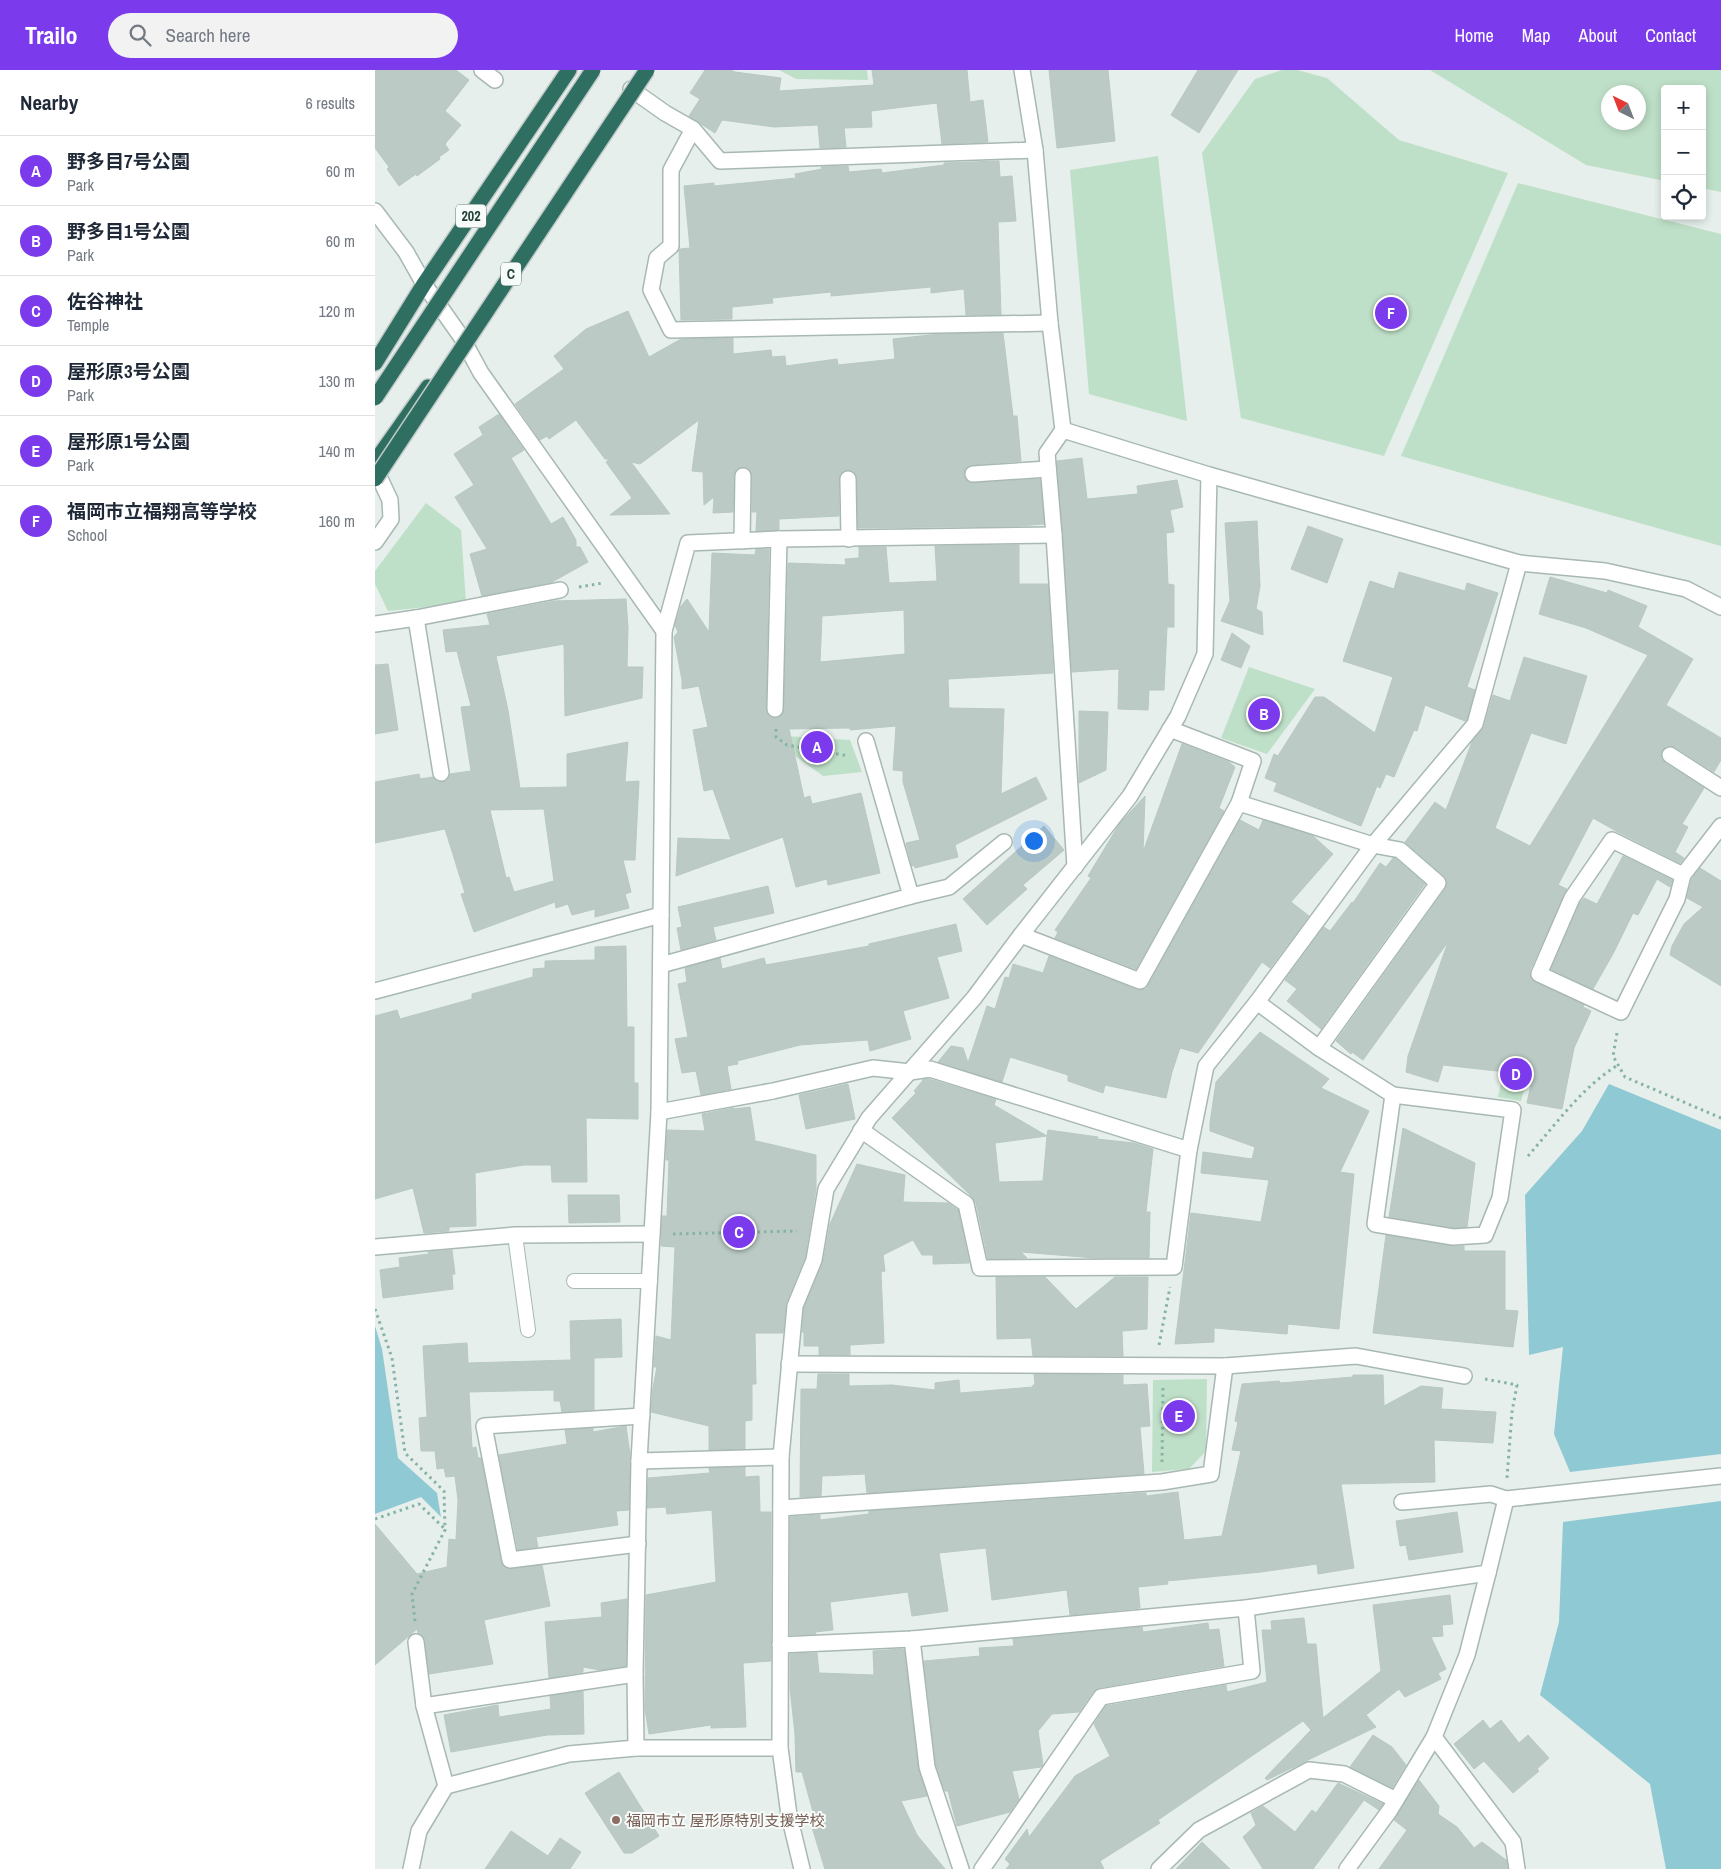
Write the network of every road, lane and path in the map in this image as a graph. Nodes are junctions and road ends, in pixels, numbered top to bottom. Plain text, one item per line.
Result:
1 (482, 70) edge
2 (569, 70) edge
3 (593, 70) edge
4 (645, 70) edge
5 (1022, 70) edge
6 (495, 80) dead end
7 (631, 89) junction
8 (693, 129) junction
9 (1035, 150) junction
10 (375, 211) edge
11 (424, 284) junction
12 (1050, 323) junction
13 (462, 338) junction
14 (375, 363) edge
15 (375, 398) edge
16 (1063, 430) junction
17 (375, 462) edge
18 (375, 468) edge
19 (1048, 469) junction
20 (973, 474) dead end
21 (1209, 475) junction
22 (743, 476) dead end
23 (375, 478) edge
24 (848, 479) dead end
25 (1054, 535) junction
26 (849, 538) junction
27 (779, 540) junction
28 (742, 541) junction
29 (375, 542) edge
30 (1519, 563) junction
31 (628, 578) junction
32 (560, 590) joint
33 (1721, 607) edge
34 (416, 618) junction
35 (375, 624) edge
36 (664, 631) junction
37 (775, 709) joint
38 (1170, 730) junction
39 (866, 741) dead end
40 (1670, 755) dead end
41 (872, 760) junction
42 (441, 773) dead end
43 (1721, 788) edge
44 (1239, 803) junction
45 (1721, 826) edge
46 (1004, 842) dead end
47 (1373, 845) junction
48 (1075, 867) junction
49 (1683, 875) junction
50 (911, 896) junction
51 (661, 915) junction
52 (1021, 936) junction
53 (661, 965) junction
54 (375, 991) edge
55 (1257, 1002) junction
56 (1621, 1012) junction
57 (1319, 1048) junction
58 (1618, 1064) junction
59 (910, 1072) junction
60 (1393, 1095) junction
61 (659, 1112) junction
62 (1721, 1118) edge
63 (861, 1130) junction
64 (1189, 1150) junction
65 (1527, 1156) dead end
66 (819, 1230) junction
67 (652, 1234) junction
68 (515, 1236) junction
69 (375, 1247) edge
70 (1174, 1267) junction
71 (574, 1281) dead end
72 (650, 1281) junction
73 (375, 1309) edge
74 (528, 1330) dead end
75 (1158, 1349) dead end
76 (789, 1364) junction
77 (1163, 1366) junction
78 (1225, 1366) junction
79 (1464, 1376) joint
80 (642, 1416) junction
81 (781, 1457) junction
82 (639, 1461) junction
83 (1721, 1476) edge
84 (1162, 1482) junction
85 (1506, 1499) junction
86 (1402, 1502) dead end
87 (781, 1508) junction
88 (375, 1519) edge
89 (445, 1530) junction
90 (638, 1544) junction
91 (1488, 1573) junction
92 (1246, 1608) junction
93 (912, 1639) junction
94 (416, 1642) joint
95 (780, 1645) junction
96 (635, 1674) junction
97 (424, 1706) junction
98 (1434, 1737) junction
99 (636, 1748) junction
100 (780, 1748) junction
101 (446, 1786) junction
102 (1397, 1800) junction
103 (411, 1869) edge
104 (803, 1869) edge
105 (961, 1869) edge
106 (982, 1869) edge
107 (1159, 1869) edge
108 (1347, 1869) edge
109 (1517, 1869) edge

1 - 6 street
2 - 11 highway, 202
3 - 15 highway, bridge
4 - 7 highway
4 - 23 highway, C, bridge
5 - 9 street
7 - 8 street
7 - 13 highway
8 - 9 street
8 - 12 street
9 - 12 street
10 - 11 street
11 - 13 street
11 - 14 highway, 202
12 - 16 street
13 - 17 highway
13 - 31 street
16 - 19 street
16 - 21 street
18 - 29 street
19 - 20 street
19 - 25 street
21 - 30 street
21 - 38 street
22 - 28 street
24 - 26 street
25 - 26 street
25 - 48 street
26 - 27 street
27 - 28 street
27 - 37 street
28 - 36 street
30 - 33 street
30 - 47 street
31 - 32 path
31 - 36 street
32 - 34 street
34 - 35 street
34 - 42 street
36 - 51 street
37 - 41 path
38 - 44 street
38 - 48 street
39 - 41 street
40 - 43 street
41 - 50 street
44 - 47 street
44 - 52 street
45 - 49 street
46 - 50 street
47 - 55 street
47 - 57 street
48 - 52 street
49 - 56 street
49 - 56 street
50 - 53 street
51 - 53 street
51 - 54 street
52 - 59 street
53 - 61 street
55 - 57 street
55 - 64 street
56 - 58 path
57 - 60 street
58 - 62 path
58 - 65 path
59 - 61 street
59 - 63 street
59 - 64 street
60 - 60 street
61 - 67 street
63 - 66 street
63 - 70 street
64 - 70 street
66 - 67 path
66 - 76 street
67 - 68 street
67 - 72 street
68 - 69 street
68 - 74 lane
70 - 75 path
71 - 72 lane
72 - 80 street
73 - 89 path
76 - 77 street
76 - 81 street
77 - 78 street
77 - 84 path
78 - 79 street
78 - 84 street
79 - 85 path
80 - 82 street
80 - 90 street
81 - 82 street
81 - 87 street
82 - 90 street
83 - 85 street
84 - 87 street
85 - 86 street
85 - 91 street
87 - 95 street
88 - 89 path
89 - 94 path
90 - 96 street
91 - 92 street
91 - 98 street
92 - 93 street
92 - 106 street
93 - 95 street
93 - 105 street
94 - 97 street
95 - 100 street
96 - 97 street
96 - 99 street
97 - 101 street
98 - 102 street
98 - 109 street
99 - 100 street
99 - 101 street
100 - 104 street
101 - 103 street
102 - 107 street
102 - 108 street

